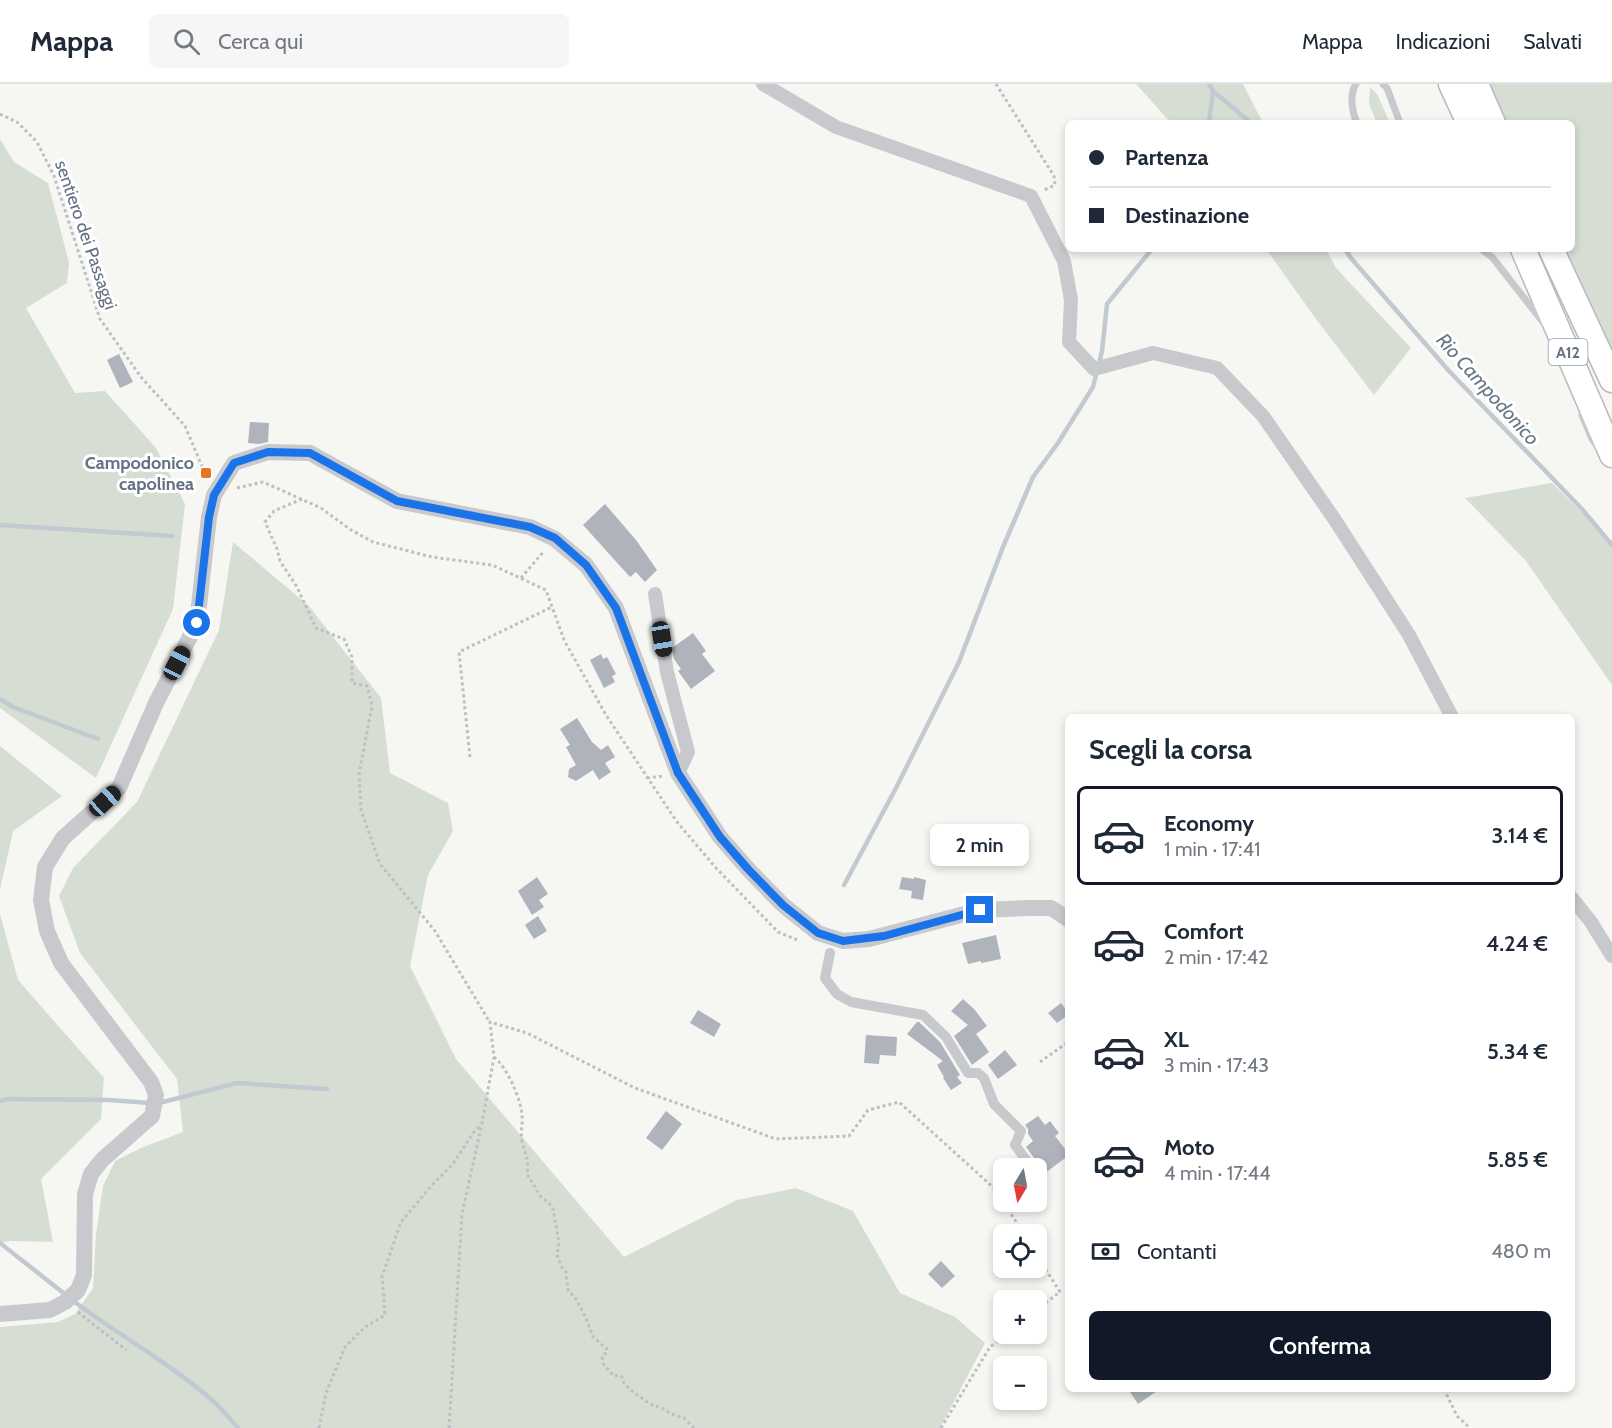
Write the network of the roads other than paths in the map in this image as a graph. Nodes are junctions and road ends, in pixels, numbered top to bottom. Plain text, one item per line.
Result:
1 (764, 84) edge
2 (1356, 84) edge
3 (1383, 84) edge
4 (1451, 84) edge
5 (1476, 84) edge
6 (1356, 120) edge
7 (1399, 120) edge
8 (1468, 120) edge
9 (1492, 120) edge
10 (1485, 252) edge
11 (1525, 252) edge
12 (1552, 252) edge
13 (1546, 330) dead end
14 (1612, 380) edge
15 (1578, 406) dead end
16 (1605, 452) edge
17 (655, 594) dead end
18 (1450, 714) edge
19 (678, 773) junction
20 (1575, 902) edge
21 (1065, 917) edge
22 (830, 953) road end
23 (1612, 956) edge
24 (1025, 1158) edge
25 (0, 1314) edge

1 - 18 street
2 - 6 lane
3 - 7 lane
4 - 8 highway
5 - 9 highway
10 - 13 lane
11 - 16 highway, A12
12 - 14 highway, A12
15 - 16 lane
17 - 19 street
19 - 21 street
19 - 25 street
20 - 23 street
22 - 24 street

